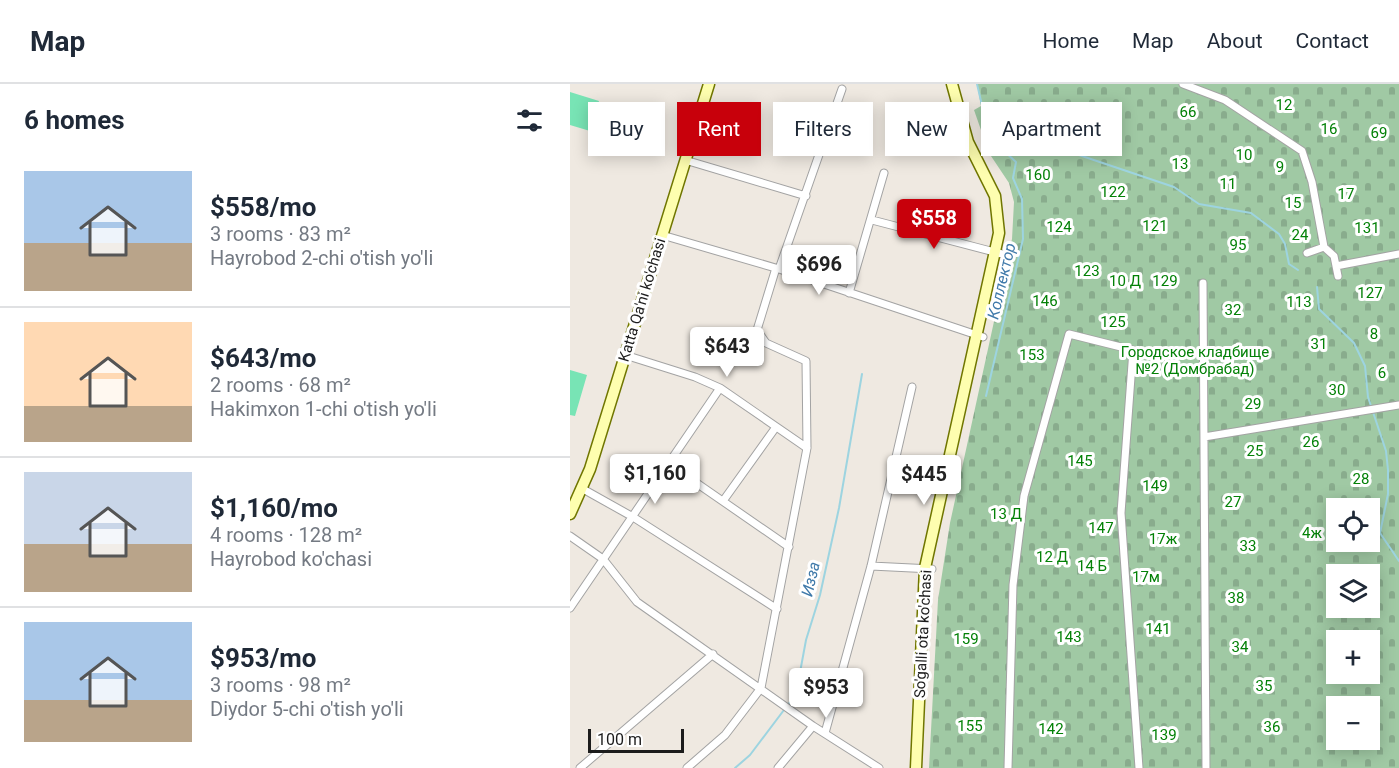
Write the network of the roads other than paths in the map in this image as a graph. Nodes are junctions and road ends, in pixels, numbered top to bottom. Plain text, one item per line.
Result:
1 (709, 84) edge
2 (952, 84) edge
3 (960, 84) edge
4 (1183, 84) edge
5 (842, 89) dead end
6 (685, 160) junction
7 (884, 172) dead end
8 (806, 196) junction
9 (872, 220) junction
10 (662, 235) junction
11 (1324, 247) junction
12 (999, 253) junction
13 (1307, 253) dead end
14 (1399, 254) edge
15 (1336, 266) junction
16 (778, 269) junction
17 (1338, 276) dead end
18 (1203, 283) dead end
19 (849, 293) junction
20 (980, 336) junction
21 (625, 355) junction
22 (912, 387) dead end
23 (720, 388) junction
24 (1399, 405) edge
25 (776, 427) junction
26 (1204, 437) junction
27 (807, 448) junction
28 (669, 464) junction
29 (583, 489) junction
30 (723, 501) junction
31 (570, 514) edge
32 (633, 517) junction
33 (570, 536) edge
34 (789, 547) junction
35 (603, 559) junction
36 (872, 566) junction
37 (929, 568) junction
38 (570, 608) edge
39 (777, 609) junction
40 (713, 654) junction
41 (761, 688) junction
42 (813, 726) junction
43 (825, 733) junction
44 (580, 768) edge
45 (687, 768) edge
46 (778, 768) edge
47 (879, 768) edge
48 (916, 768) edge
49 (921, 768) edge
50 (1008, 768) edge
51 (1139, 768) edge
52 (1206, 768) edge

1 - 6 main road, Katta Qa'ni ko'chasi
2 - 12 main road, So'galli ota ko'chasi
3 - 12 main road, So'galli ota ko'chasi
4 - 11 street
5 - 8 street
6 - 8 street
6 - 10 main road, Katta Qa'ni ko'chasi
7 - 9 street
8 - 16 street
9 - 12 street
9 - 19 street
10 - 16 street
10 - 21 main road, Katta Qa'ni ko'chasi
11 - 13 street
11 - 15 street
12 - 20 main road, So'galli ota ko'chasi
14 - 15 street
15 - 17 street
16 - 19 street
16 - 27 street
18 - 26 street
19 - 20 street
20 - 37 main road, So'galli ota ko'chasi
21 - 23 street
21 - 29 main road, Katta Qa'ni ko'chasi
22 - 36 street
23 - 25 street
23 - 28 street
24 - 26 street
25 - 27 street
25 - 30 street
26 - 52 street
27 - 34 street
28 - 30 street
28 - 32 street
29 - 31 main road, Katta Qa'ni ko'chasi
29 - 32 street
30 - 34 street
32 - 35 street
32 - 39 street
33 - 35 street
34 - 39 street
35 - 38 street
35 - 40 street
36 - 37 street
36 - 43 street
37 - 48 main road, So'galli ota ko'chasi
37 - 49 main road, So'galli ota ko'chasi
39 - 41 street
40 - 41 street
40 - 44 street
41 - 42 street
41 - 45 street
42 - 43 street
42 - 46 street
43 - 47 street
50 - 51 street

